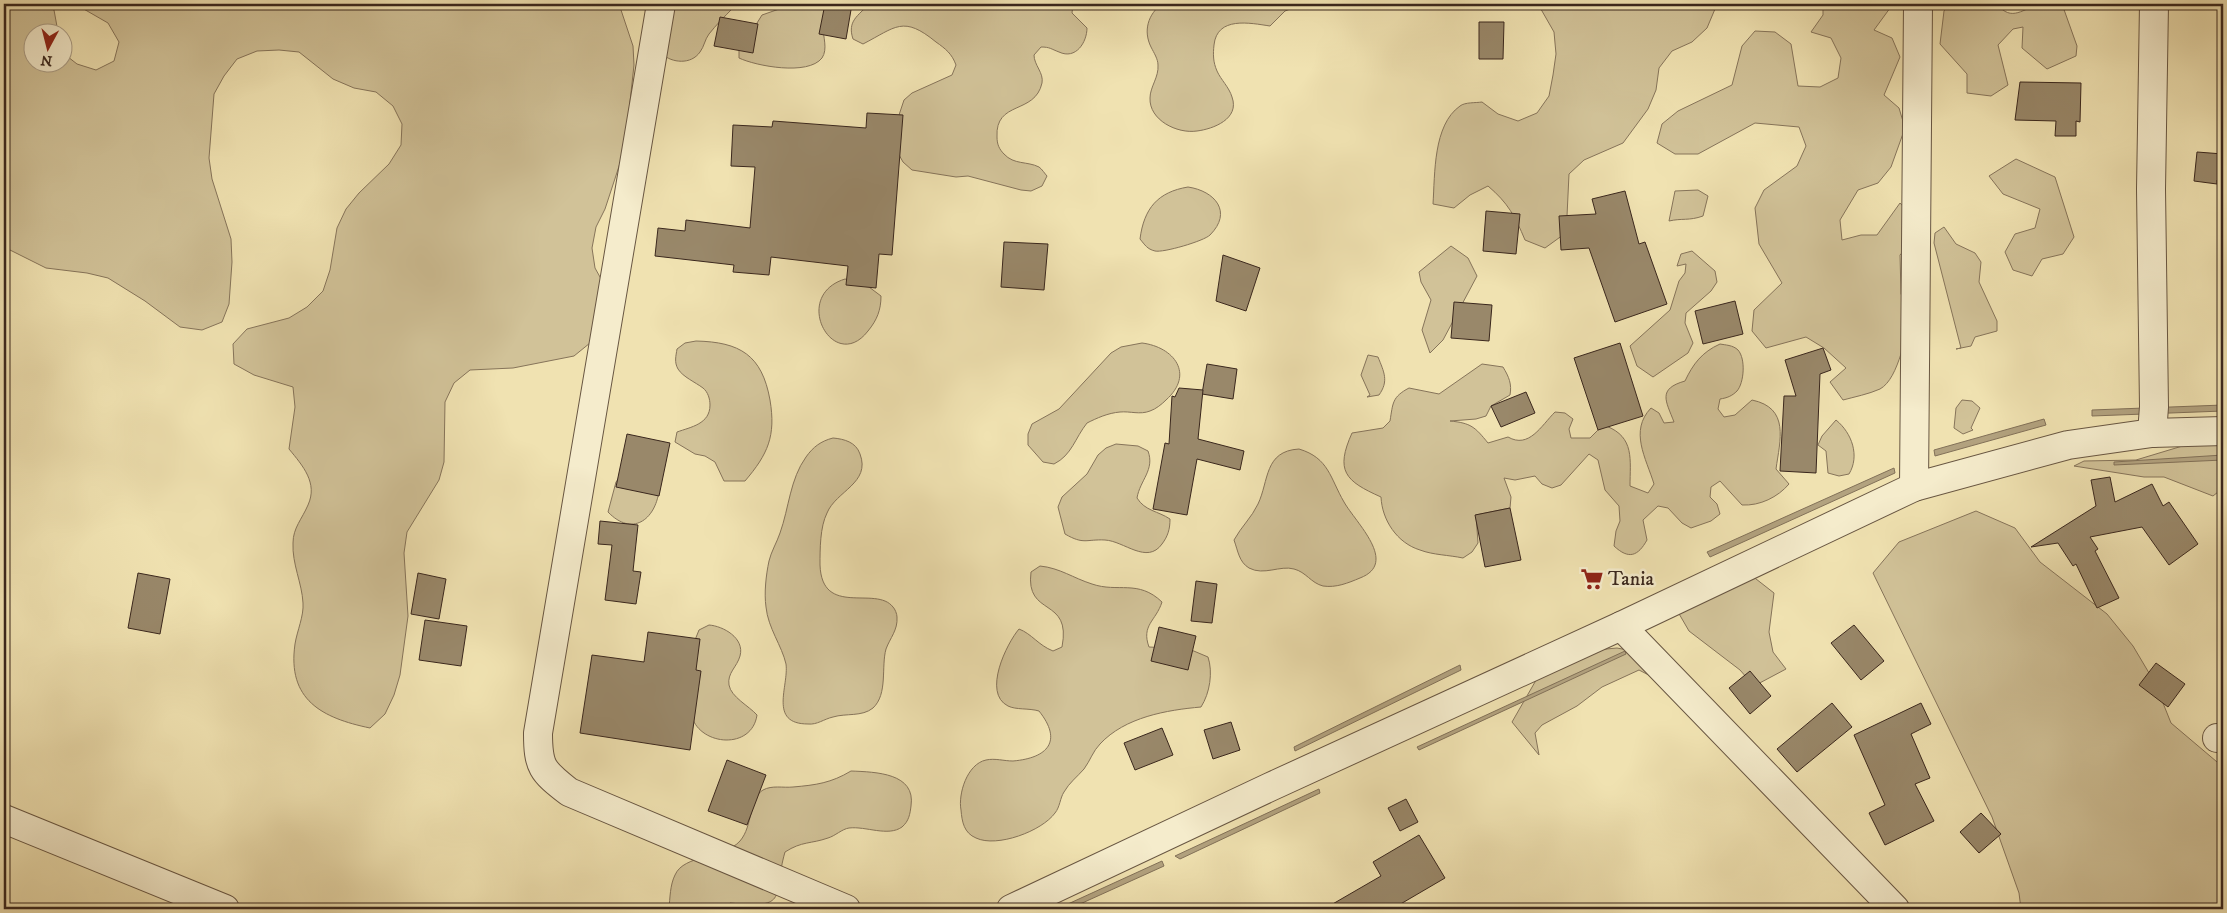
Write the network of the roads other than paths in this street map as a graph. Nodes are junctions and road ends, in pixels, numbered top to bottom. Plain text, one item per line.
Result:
1 (661, 4) edge
2 (1918, 4) edge
3 (2154, 4) edge
4 (2223, 431) edge
5 (2152, 433) junction
6 (1914, 487) junction
7 (1621, 626) junction
8 (4, 819) edge
9 (225, 909) edge
10 (846, 909) edge
11 (1011, 909) edge
12 (1895, 909) edge

1 - 10 street
2 - 6 street
3 - 5 street
4 - 5 street
5 - 6 street
6 - 7 street
7 - 11 street
7 - 12 street
8 - 9 street

